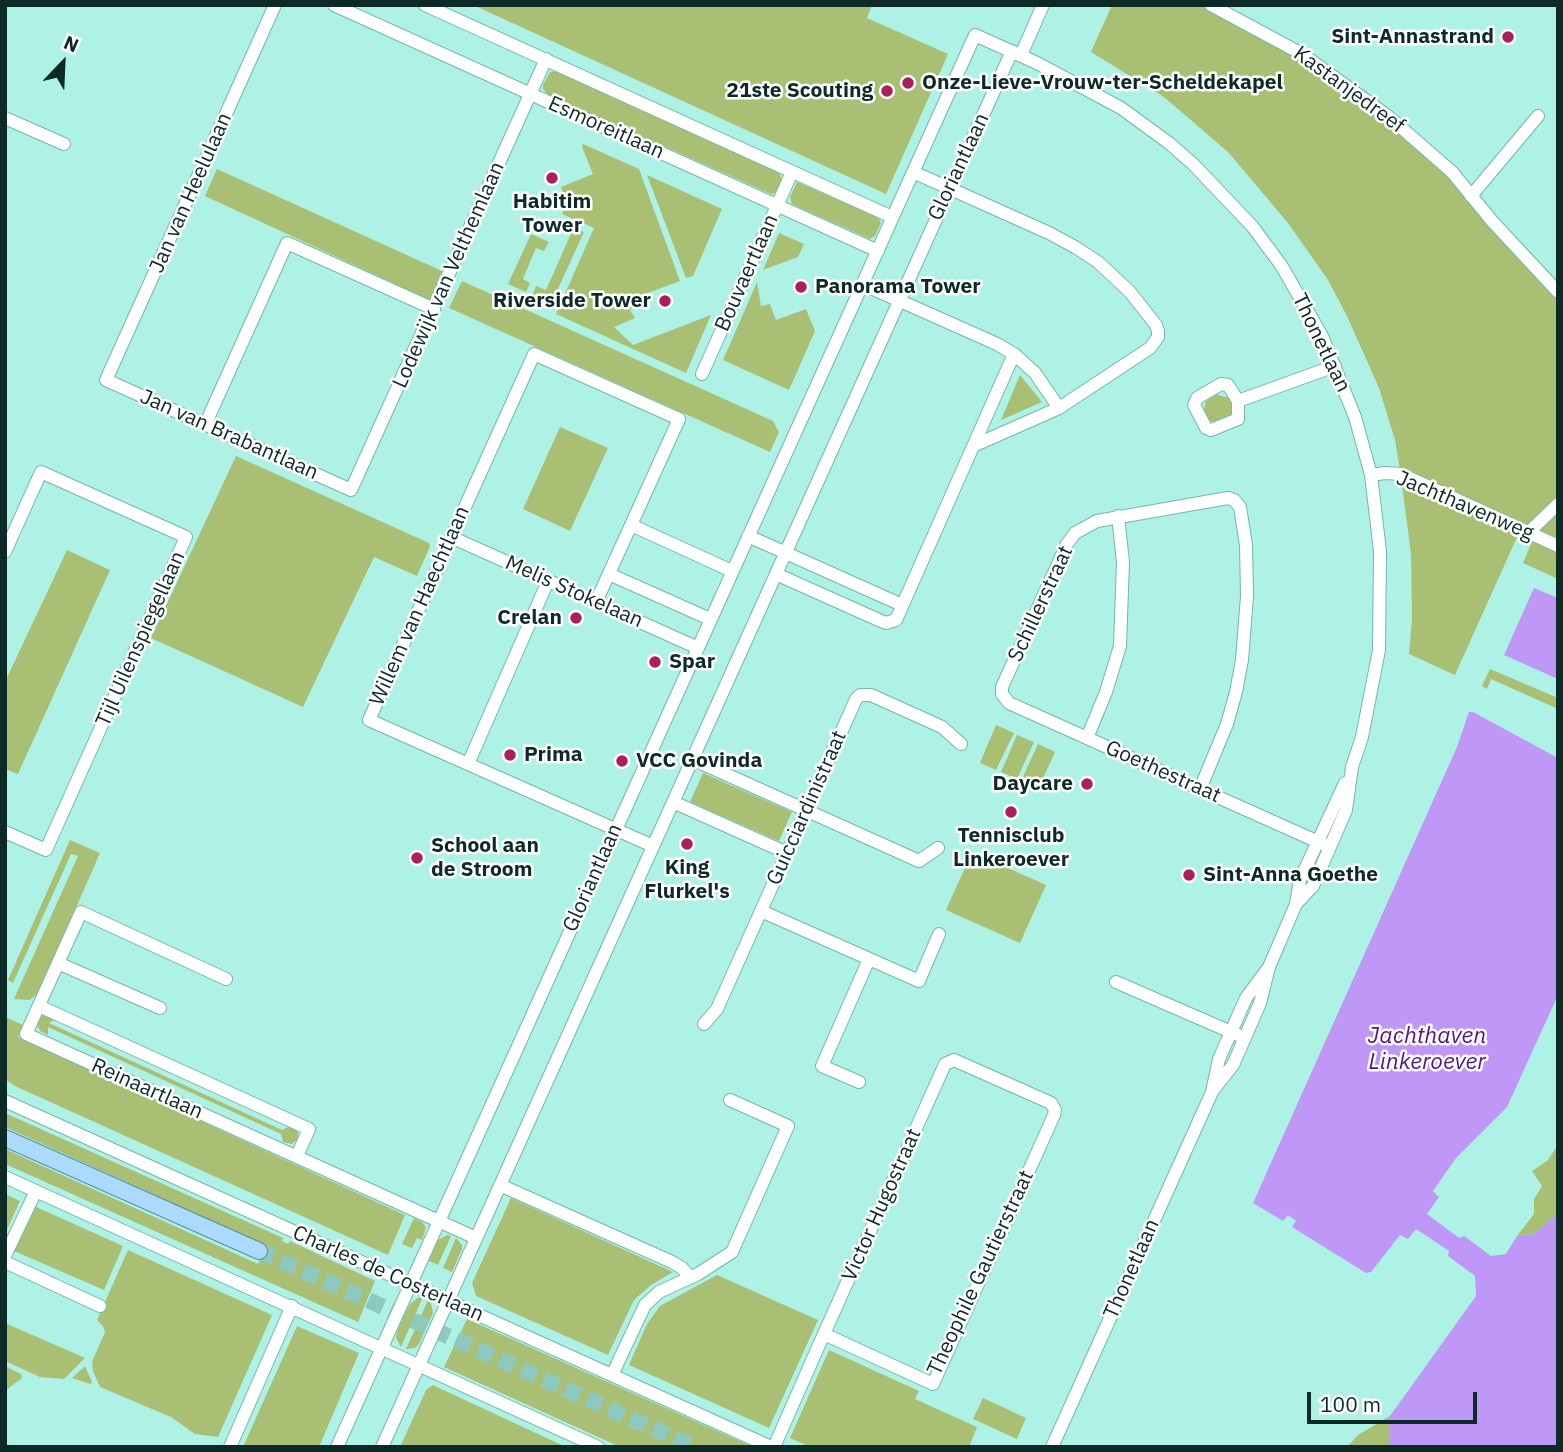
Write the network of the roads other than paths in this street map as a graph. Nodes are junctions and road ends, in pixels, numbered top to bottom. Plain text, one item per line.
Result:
1 (275, 5) edge
2 (334, 5) edge
3 (425, 5) edge
4 (1043, 5) edge
5 (1211, 5) edge
6 (1016, 53) junction
7 (546, 59) junction
8 (531, 94) junction
9 (1538, 116) dead end
10 (5, 118) edge
11 (64, 145) dead end
12 (792, 172) junction
13 (913, 172) junction
14 (950, 188) junction
15 (1471, 196) junction
16 (777, 205) junction
17 (892, 217) junction
18 (878, 251) junction
19 (862, 284) junction
20 (1558, 292) edge
21 (899, 300) junction
22 (434, 309) junction
23 (1014, 354) junction
24 (1335, 366) junction
25 (702, 374) dead end
26 (106, 380) joint
27 (1238, 401) dead end
28 (1059, 408) junction
29 (205, 425) junction
30 (973, 446) junction
31 (1371, 475) junction
32 (351, 490) joint
33 (1558, 504) edge
34 (1118, 516) junction
35 (631, 525) junction
36 (1528, 533) junction
37 (748, 536) junction
38 (451, 537) junction
39 (1558, 546) edge
40 (5, 552) edge
41 (785, 553) junction
42 (732, 571) junction
43 (776, 573) junction
44 (609, 574) junction
45 (548, 580) junction
46 (596, 602) junction
47 (902, 605) junction
48 (710, 619) junction
49 (698, 648) junction
50 (1009, 703) joint
51 (1087, 738) junction
52 (961, 744) dead end
53 (692, 759) junction
54 (468, 764) junction
55 (1352, 767) junction
56 (1200, 789) junction
57 (673, 802) junction
58 (807, 810) junction
59 (615, 830) junction
60 (6, 833) edge
61 (1317, 842) junction
62 (653, 846) junction
63 (1330, 847) junction
64 (938, 848) dead end
65 (787, 853) junction
66 (1296, 904) junction
67 (761, 911) junction
68 (939, 934) dead end
69 (869, 959) junction
70 (58, 962) junction
71 (1269, 967) junction
72 (226, 979) dead end
73 (1116, 982) dead end
74 (39, 1006) junction
75 (160, 1009) dead end
76 (704, 1024) dead end
77 (1231, 1032) junction
78 (1244, 1038) junction
79 (859, 1082) dead end
80 (1212, 1092) junction
81 (1046, 1099) joint
82 (730, 1100) dead end
83 (5, 1101) edge
84 (5, 1138) edge
85 (297, 1156) junction
86 (5, 1177) edge
87 (500, 1185) junction
88 (36, 1191) junction
89 (438, 1221) junction
90 (476, 1238) junction
91 (259, 1251) tunnel mouth
92 (5, 1256) edge
93 (5, 1262) edge
94 (689, 1276) junction
95 (410, 1283) junction
96 (448, 1301) junction
97 (100, 1306) dead end
98 (292, 1306) junction
99 (824, 1334) junction
100 (381, 1348) junction
101 (419, 1365) junction
102 (612, 1375) junction
103 (230, 1447) edge
104 (337, 1447) edge
105 (382, 1447) edge
106 (598, 1447) edge
107 (773, 1447) edge
108 (1052, 1447) edge

1 - 26 street, Jan van Heelulaan
2 - 8 street, Esmoreitlaan
3 - 7 street, Esmoreitlaan
4 - 6 street, Gloriantlaan
5 - 15 street, Kastanjedreef
6 - 13 street, Gloriantlaan
6 - 14 street, Gloriantlaan
6 - 24 street, Thonetlaan
7 - 8 street, Lodewijk van Velthemlaan
7 - 12 street, Esmoreitlaan
8 - 16 street, Esmoreitlaan
8 - 22 street, Lodewijk van Velthemlaan
9 - 15 street
10 - 11 street
12 - 16 street, Bouvaertlaan
12 - 17 street, Esmoreitlaan
13 - 14 street
13 - 17 street, Gloriantlaan
14 - 21 street, Gloriantlaan
14 - 28 street
15 - 20 street, Kastanjedreef
16 - 18 street, Esmoreitlaan
16 - 25 street, Bouvaertlaan
17 - 18 street, Gloriantlaan
18 - 19 street, Gloriantlaan
19 - 21 street
19 - 37 street, Gloriantlaan
21 - 23 street
21 - 41 street, Gloriantlaan
22 - 29 street
22 - 32 street, Lodewijk van Velthemlaan
23 - 28 street
23 - 30 street
24 - 27 street
24 - 31 street, Thonetlaan
26 - 29 street, Jan van Brabantlaan
28 - 30 street
29 - 32 street, Jan van Brabantlaan
30 - 47 street
31 - 36 street, Jachthavenweg
31 - 55 street, Thonetlaan
33 - 36 street
34 - 50 street, Schillerstraat
34 - 51 street
34 - 56 street, Schillerstraat
35 - 38 street, Willem van Haechtlaan
35 - 42 street
35 - 44 street
36 - 39 street, Jachthavenweg
37 - 41 street
37 - 42 street, Gloriantlaan
38 - 45 street, Melis Stokelaan
38 - 54 street, Willem van Haechtlaan
40 - 60 street, Tijl Uilenspiegellaan
41 - 43 street, Gloriantlaan
41 - 47 street
42 - 48 street, Gloriantlaan
43 - 47 street
43 - 53 street, Gloriantlaan
44 - 46 street
44 - 48 street
45 - 46 street, Melis Stokelaan
45 - 54 street
46 - 49 street, Melis Stokelaan
48 - 49 street, Gloriantlaan
49 - 59 street, Gloriantlaan
50 - 51 street, Goethestraat
51 - 56 street, Goethestraat
52 - 58 street, Guicciardinistraat
53 - 57 street, Gloriantlaan
53 - 58 street
54 - 59 street, Willem van Haechtlaan
55 - 61 street, Thonetlaan
55 - 63 street, Thonetlaan
56 - 61 street, Goethestraat
57 - 62 street, Gloriantlaan
57 - 65 street
58 - 64 street
58 - 65 street, Guicciardinistraat
59 - 62 street, Willem van Haechtlaan
59 - 89 street, Gloriantlaan
61 - 63 street
61 - 66 street, Thonetlaan
62 - 87 street, Gloriantlaan
63 - 66 street, Thonetlaan
65 - 67 street, Guicciardinistraat
66 - 71 street, Thonetlaan
67 - 69 street
67 - 76 street, Guicciardinistraat
68 - 69 street
69 - 79 street
70 - 72 street, Reinaartlaan
70 - 74 street, Reinaartlaan
70 - 75 street
71 - 77 street, Thonetlaan
71 - 78 street, Thonetlaan
73 - 77 street
74 - 85 street, Reinaartlaan
74 - 85 street, Reinaartlaan
77 - 78 street
77 - 80 street, Thonetlaan
78 - 80 street, Thonetlaan
80 - 108 street, Thonetlaan
81 - 99 street, Victor Hugostraat
81 - 99 street, Theophile Gautierstraat
82 - 94 street
83 - 95 street, Charles de Costerlaan
84 - 91 main road, Charles de Costerlaan
85 - 89 street, Reinaartlaan
86 - 88 street
87 - 90 street, Gloriantlaan
87 - 94 street
88 - 92 street
88 - 98 street
89 - 90 street
89 - 95 street, Gloriantlaan
90 - 96 street, Gloriantlaan
93 - 97 street
94 - 102 street
95 - 96 street, Charles de Costerlaan
95 - 100 street, Gloriantlaan
96 - 101 street, Gloriantlaan
96 - 102 street, Charles de Costerlaan
98 - 100 street
98 - 103 street
99 - 107 street, Victor Hugostraat
100 - 101 street
100 - 104 street, Gloriantlaan
101 - 105 street, Gloriantlaan
101 - 106 street
102 - 107 street, Charles de Costerlaan

